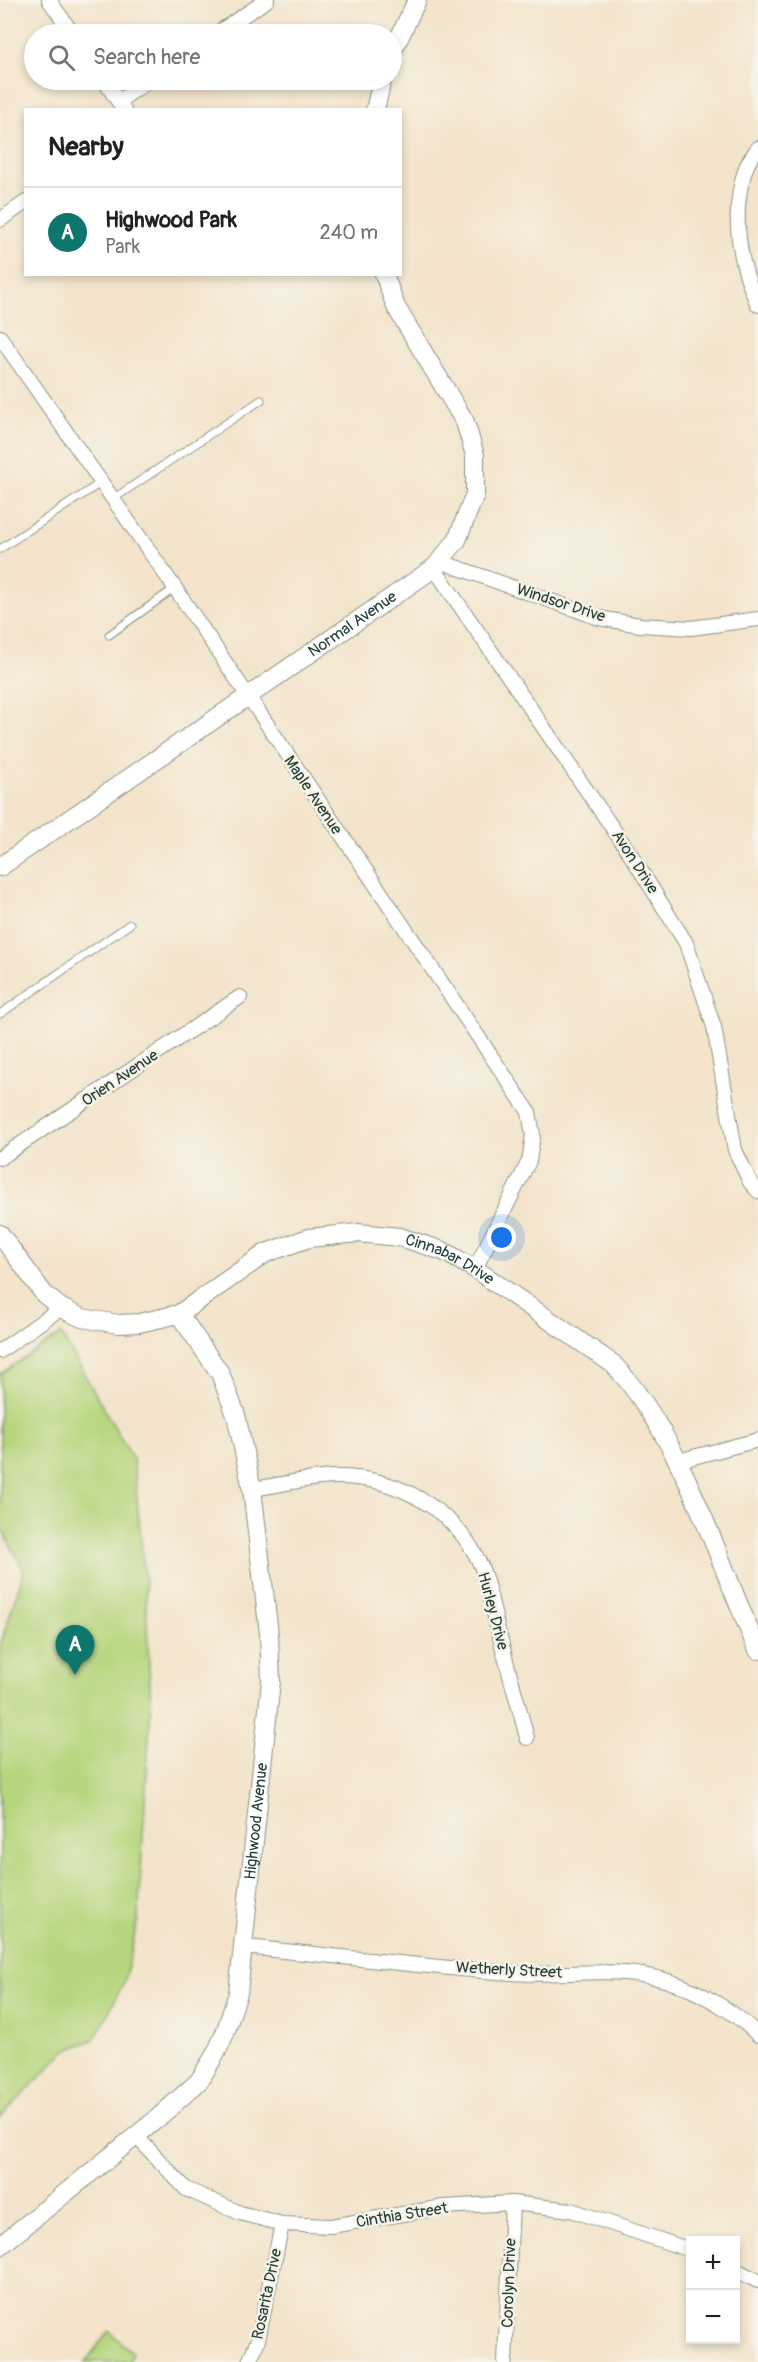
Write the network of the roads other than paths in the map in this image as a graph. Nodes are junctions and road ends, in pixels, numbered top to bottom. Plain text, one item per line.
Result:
1 (50, 0) edge
2 (267, 0) edge
3 (417, 0) edge
4 (66, 24) edge
5 (231, 24) edge
6 (402, 32) edge
7 (111, 90) edge
8 (139, 90) edge
9 (380, 90) edge
10 (122, 105) edge
11 (375, 108) edge
12 (758, 148) edge
13 (24, 203) edge
14 (0, 220) edge
15 (385, 276) edge
16 (758, 305) edge
17 (0, 337) edge
18 (261, 400) dead end
19 (102, 482) junction
20 (113, 499) junction
21 (0, 549) edge
22 (437, 564) junction
23 (175, 588) junction
24 (758, 619) edge
25 (109, 635) dead end
26 (246, 696) junction
27 (0, 867) edge
28 (130, 924) dead end
29 (240, 997) dead end
30 (0, 1014) edge
31 (0, 1158) edge
32 (758, 1191) edge
33 (0, 1234) edge
34 (475, 1269) junction
35 (61, 1308) junction
36 (179, 1314) junction
37 (0, 1351) edge
38 (758, 1440) edge
39 (678, 1461) junction
40 (252, 1489) junction
41 (758, 1650) edge
42 (527, 1738) dead end
43 (243, 1947) junction
44 (758, 2035) edge
45 (135, 2136) junction
46 (512, 2203) junction
47 (282, 2224) junction
48 (0, 2246) edge
49 (686, 2249) edge
50 (740, 2272) edge
51 (758, 2281) edge
52 (249, 2362) edge
53 (505, 2362) edge

1 - 4 street
2 - 5 street
3 - 6 street
7 - 10 street
8 - 10 street
9 - 11 street
12 - 16 street
13 - 14 street
15 - 22 street, Normal Avenue
17 - 19 street, Maple Avenue
18 - 20 lane
19 - 20 street, Maple Avenue
19 - 21 lane
20 - 23 street, Maple Avenue
22 - 24 street, Windsor Drive
22 - 26 street, Normal Avenue
22 - 32 street, Avon Drive
23 - 25 lane
23 - 26 street, Maple Avenue
26 - 27 street, Normal Avenue
26 - 34 street, Maple Avenue
28 - 30 lane
29 - 31 street, Orien Avenue
33 - 35 street, Cinnabar Drive
34 - 36 street, Cinnabar Drive
34 - 39 street, Cinnabar Drive
35 - 36 street, Cinnabar Drive
35 - 37 street
36 - 40 street, Highwood Avenue
38 - 39 street
39 - 41 street, Cinnabar Drive
40 - 42 street, Hurley Drive
40 - 43 street, Highwood Avenue
43 - 44 street, Wetherly Street
43 - 45 street, Highwood Avenue
45 - 47 street, Cinthia Street
45 - 48 street, Highwood Avenue
46 - 47 street, Cinthia Street
46 - 49 street, Cinthia Street
46 - 53 street, Corolyn Drive
47 - 52 street, Rosarita Drive
50 - 51 street

